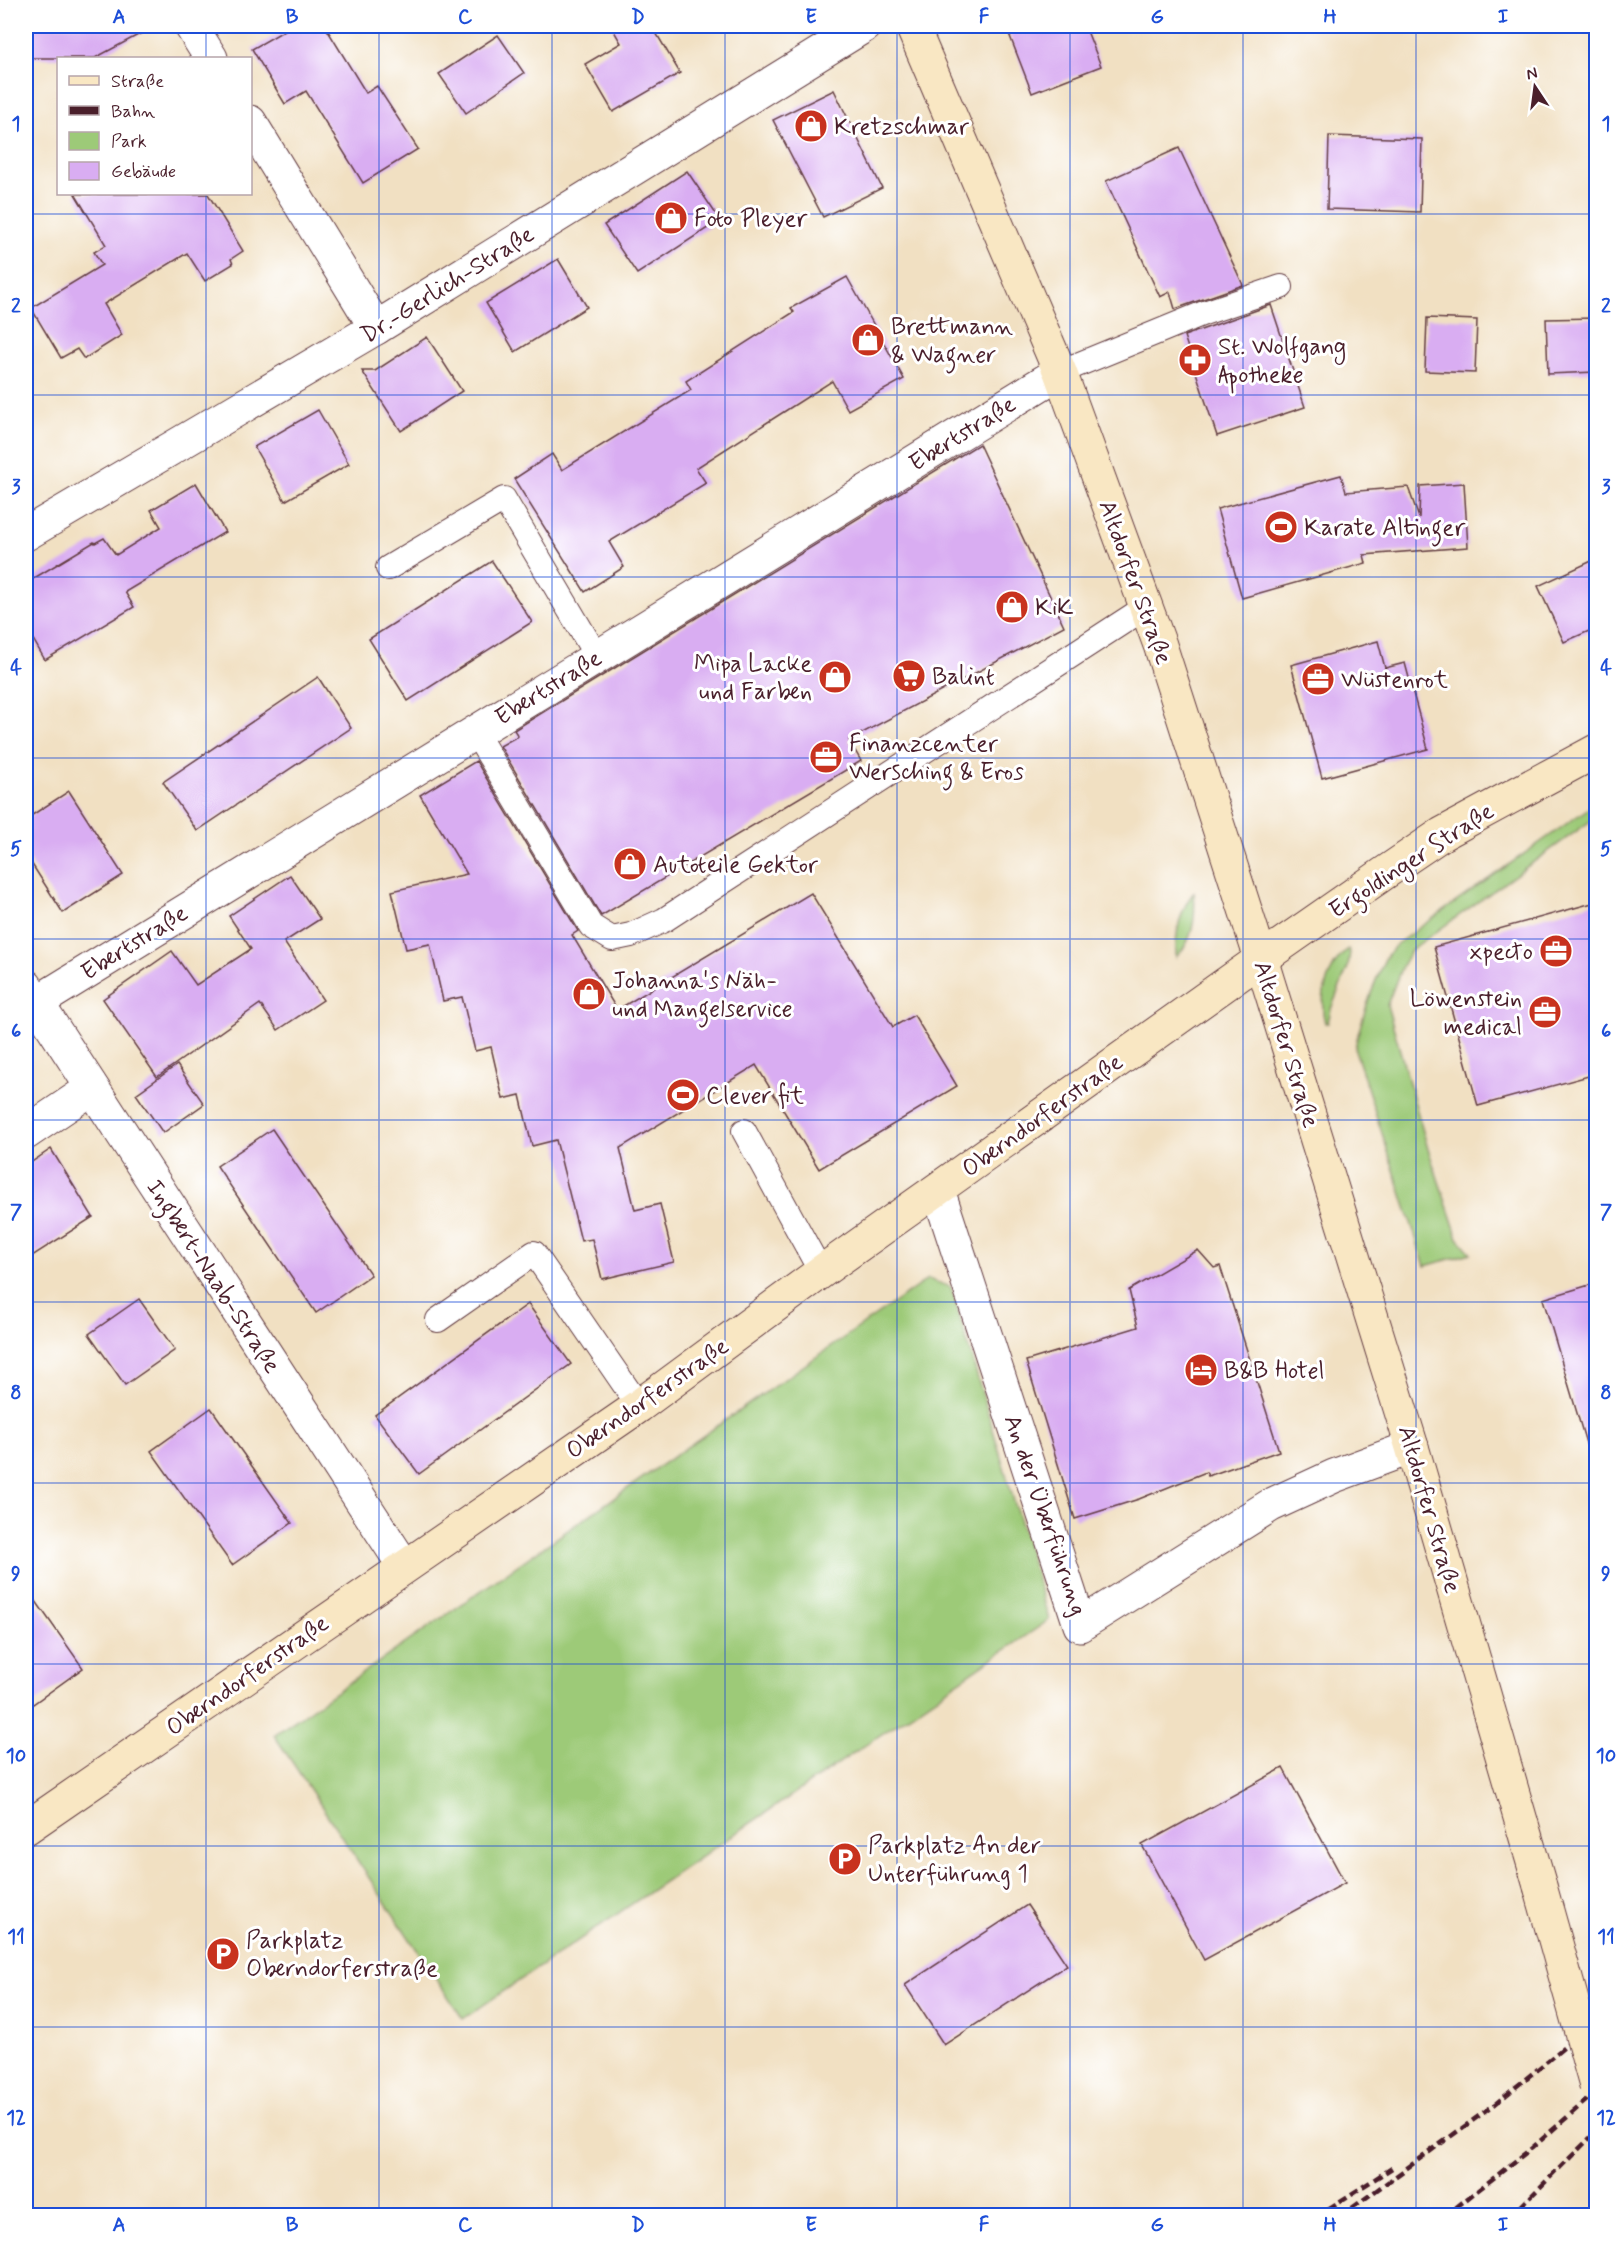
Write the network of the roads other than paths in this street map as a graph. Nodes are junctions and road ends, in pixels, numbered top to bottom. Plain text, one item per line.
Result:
1 (191, 26) edge
2 (864, 26) edge
3 (912, 26) edge
4 (210, 57) edge
5 (252, 125) edge
6 (1281, 287) dead end
7 (376, 328) junction
8 (1060, 372) junction
9 (26, 534) edge
10 (388, 568) dead end
11 (1146, 607) junction
12 (597, 657) junction
13 (475, 732) junction
14 (1596, 751) edge
15 (1261, 959) junction
16 (31, 994) edge
17 (92, 1089) junction
18 (744, 1131) dead end
19 (26, 1133) edge
20 (938, 1190) junction
21 (821, 1272) junction
22 (438, 1320) dead end
23 (639, 1406) junction
24 (1412, 1447) junction
25 (404, 1566) junction
26 (26, 1828) edge
27 (1596, 2085) edge

1 - 4 street
2 - 7 street, Dr.-Gerlich-Straße
3 - 8 main road, Altdorfer Straße
5 - 7 street
6 - 8 lane
7 - 9 street, Dr.-Gerlich-Straße
8 - 11 main road, Altdorfer Straße
8 - 12 street, Ebertstraße
10 - 12 lane
11 - 13 lane
11 - 15 main road, Altdorfer Straße
12 - 13 street, Ebertstraße
13 - 16 street, Ebertstraße
14 - 15 main road, Ergoldinger Straße
15 - 20 main road, Oberndorferstraße
15 - 24 main road, Altdorfer Straße
16 - 17 street, Ingbert-Naab-Straße
17 - 19 street
17 - 25 street, Ingbert-Naab-Straße
18 - 21 lane
20 - 21 main road, Oberndorferstraße
20 - 24 street, An der Überführung
21 - 23 main road, Oberndorferstraße
22 - 23 lane
23 - 25 main road, Oberndorferstraße
24 - 27 main road, Altdorfer Straße, bridge
25 - 26 main road, Oberndorferstraße

